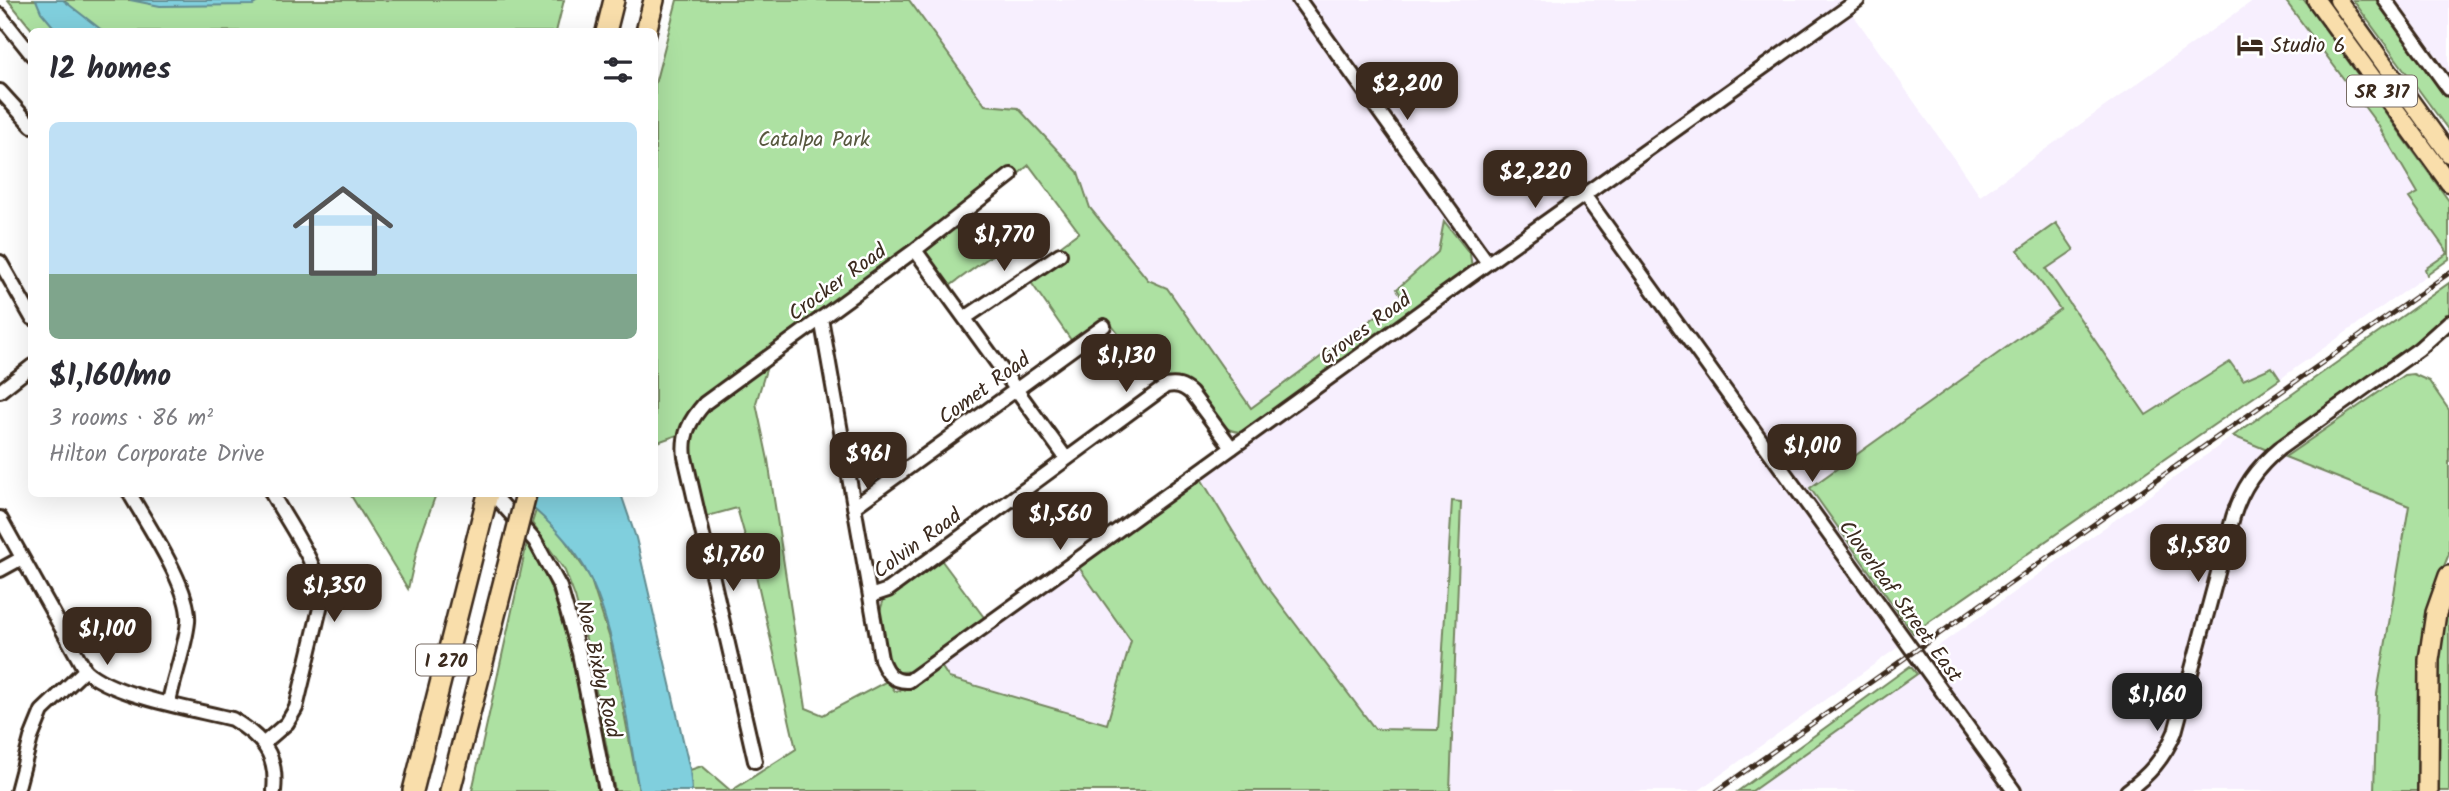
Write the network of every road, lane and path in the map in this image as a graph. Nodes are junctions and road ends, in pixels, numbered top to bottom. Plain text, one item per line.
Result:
1 (614, 0) edge
2 (654, 0) edge
3 (1299, 0) edge
4 (1858, 0) edge
5 (2316, 0) edge
6 (2339, 0) edge
7 (2385, 0) edge
8 (0, 15) edge
9 (607, 28) edge
10 (647, 28) edge
11 (28, 50) edge
12 (2449, 89) edge
13 (0, 91) edge
14 (28, 122) edge
15 (2449, 154) edge
16 (1012, 175) dead end
17 (2449, 183) edge
18 (1585, 196) junction
19 (915, 250) junction
20 (1060, 254) dead end
21 (0, 262) edge
22 (1488, 263) junction
23 (28, 311) edge
24 (821, 317) junction
25 (965, 318) junction
26 (2449, 322) edge
27 (1104, 326) dead end
28 (28, 369) edge
29 (1016, 389) junction
30 (0, 391) edge
31 (1231, 448) junction
32 (1066, 458) junction
33 (132, 497) edge
34 (274, 497) edge
35 (489, 497) edge
36 (493, 497) edge
37 (525, 497) edge
38 (853, 506) junction
39 (0, 518) edge
40 (22, 558) junction
41 (0, 570) edge
42 (2449, 576) edge
43 (870, 596) junction
44 (85, 670) junction
45 (169, 702) junction
46 (264, 743) junction
47 (755, 761) dead end
48 (17, 791) edge
49 (274, 791) edge
50 (413, 791) edge
51 (450, 791) edge
52 (606, 791) edge
53 (2014, 791) edge
54 (2127, 791) edge
55 (2428, 791) edge

1 - 9 highway
2 - 10 highway
3 - 22 street
4 - 18 street, Groves Road
5 - 17 main road, SR 317
6 - 15 main road, SR 317
7 - 12 street
8 - 11 street
13 - 14 street
16 - 19 street, Crocker Road
18 - 22 street, Groves Road
18 - 53 street, Cloverleaf Street East
19 - 24 street, Crocker Road
19 - 25 street
20 - 25 street
21 - 23 street
22 - 31 street, Groves Road
24 - 38 street
24 - 47 street, Crocker Road
25 - 29 street
26 - 54 street
27 - 29 street, Comet Road
28 - 30 street
29 - 32 street
29 - 38 street, Comet Road
31 - 32 street, Colvin Road
31 - 43 street, Groves Road
32 - 43 street, Colvin Road
33 - 45 street
34 - 46 street
35 - 50 highway, I 270
36 - 52 street, Noe Bixby Road
37 - 51 highway, I 270, bridge
38 - 43 street
39 - 40 street
40 - 41 street
40 - 44 street
42 - 55 highway
44 - 45 street
44 - 48 street
45 - 46 street
46 - 49 street

